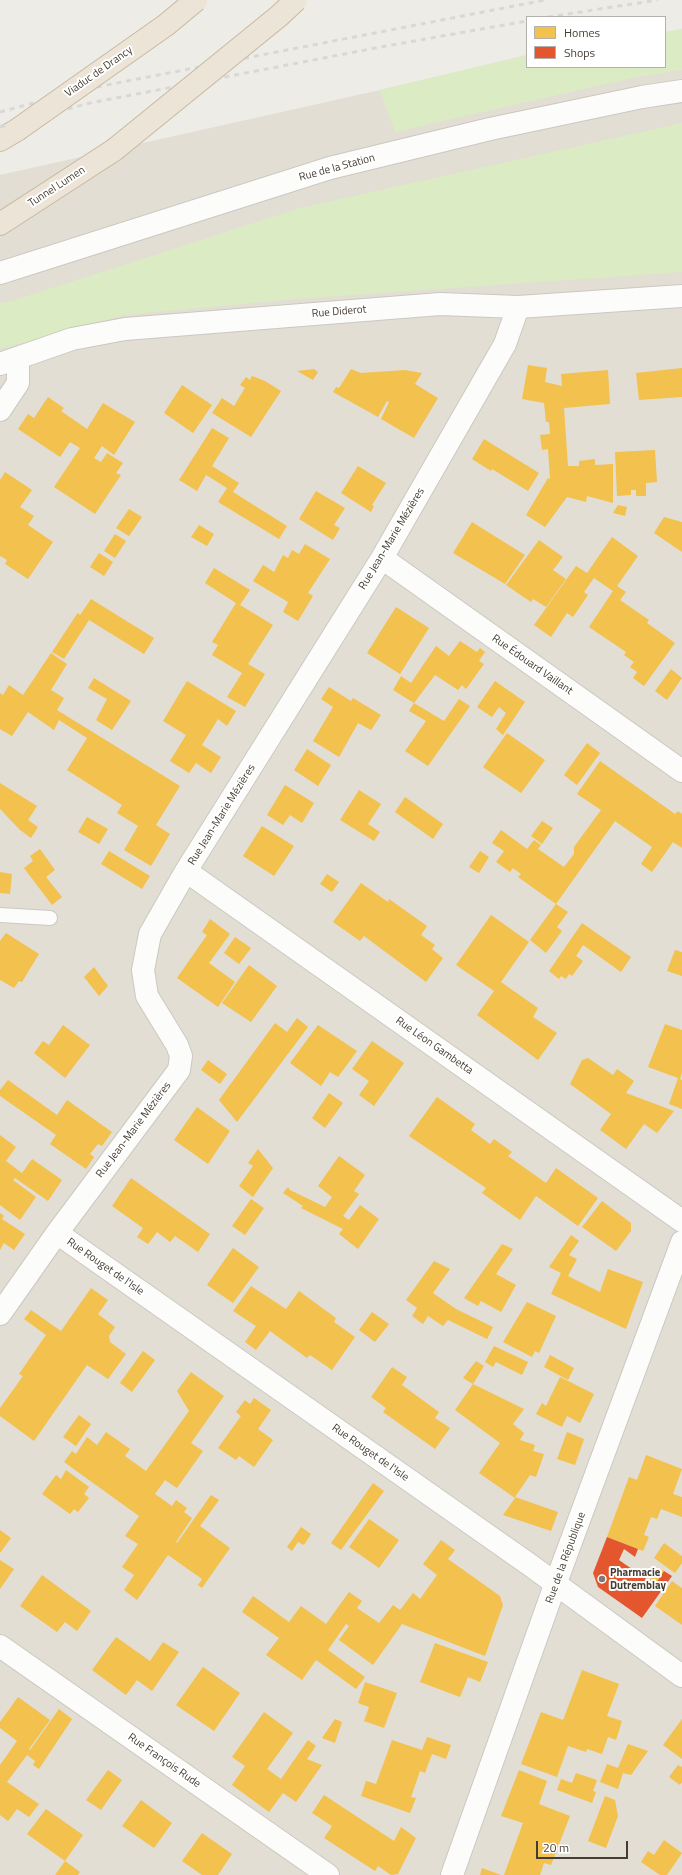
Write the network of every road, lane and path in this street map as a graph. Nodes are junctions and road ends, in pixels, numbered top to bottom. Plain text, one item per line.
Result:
1 (196, 0) edge
2 (296, 0) edge
3 (682, 92) edge
4 (0, 140) edge
5 (0, 224) edge
6 (0, 273) edge
7 (682, 296) edge
8 (518, 307) junction
9 (9, 361) edge
10 (0, 410) edge
11 (382, 558) junction
12 (682, 771) edge
13 (186, 871) junction
14 (0, 915) edge
15 (50, 918) dead end
16 (682, 1221) edge
17 (57, 1233) junction
18 (682, 1242) edge
19 (0, 1314) edge
20 (555, 1585) junction
21 (0, 1646) edge
22 (682, 1676) edge
23 (328, 1875) edge
24 (452, 1875) edge

1 - 4 highway, Viaduc de Drancy, bridge
2 - 5 highway, Tunnel Lumen, bridge
3 - 6 street, Rue de la Station
7 - 8 street, Rue Diderot
8 - 9 street, Rue Diderot
8 - 11 street, Rue Jean-Marie Mézières
9 - 10 street
11 - 12 street, Rue Édouard Vaillant
11 - 13 street, Rue Jean-Marie Mézières
13 - 16 street, Rue Léon Gambetta
13 - 17 street, Rue Jean-Marie Mézières
14 - 15 lane
17 - 19 street, Rue Jean-Marie Mézières
17 - 20 street, Rue Rouget de l'Isle
18 - 20 street, Rue de la République
20 - 22 street, Rue Rouget de l'Isle
20 - 24 street, Rue de la République
21 - 23 street, Rue François Rude

